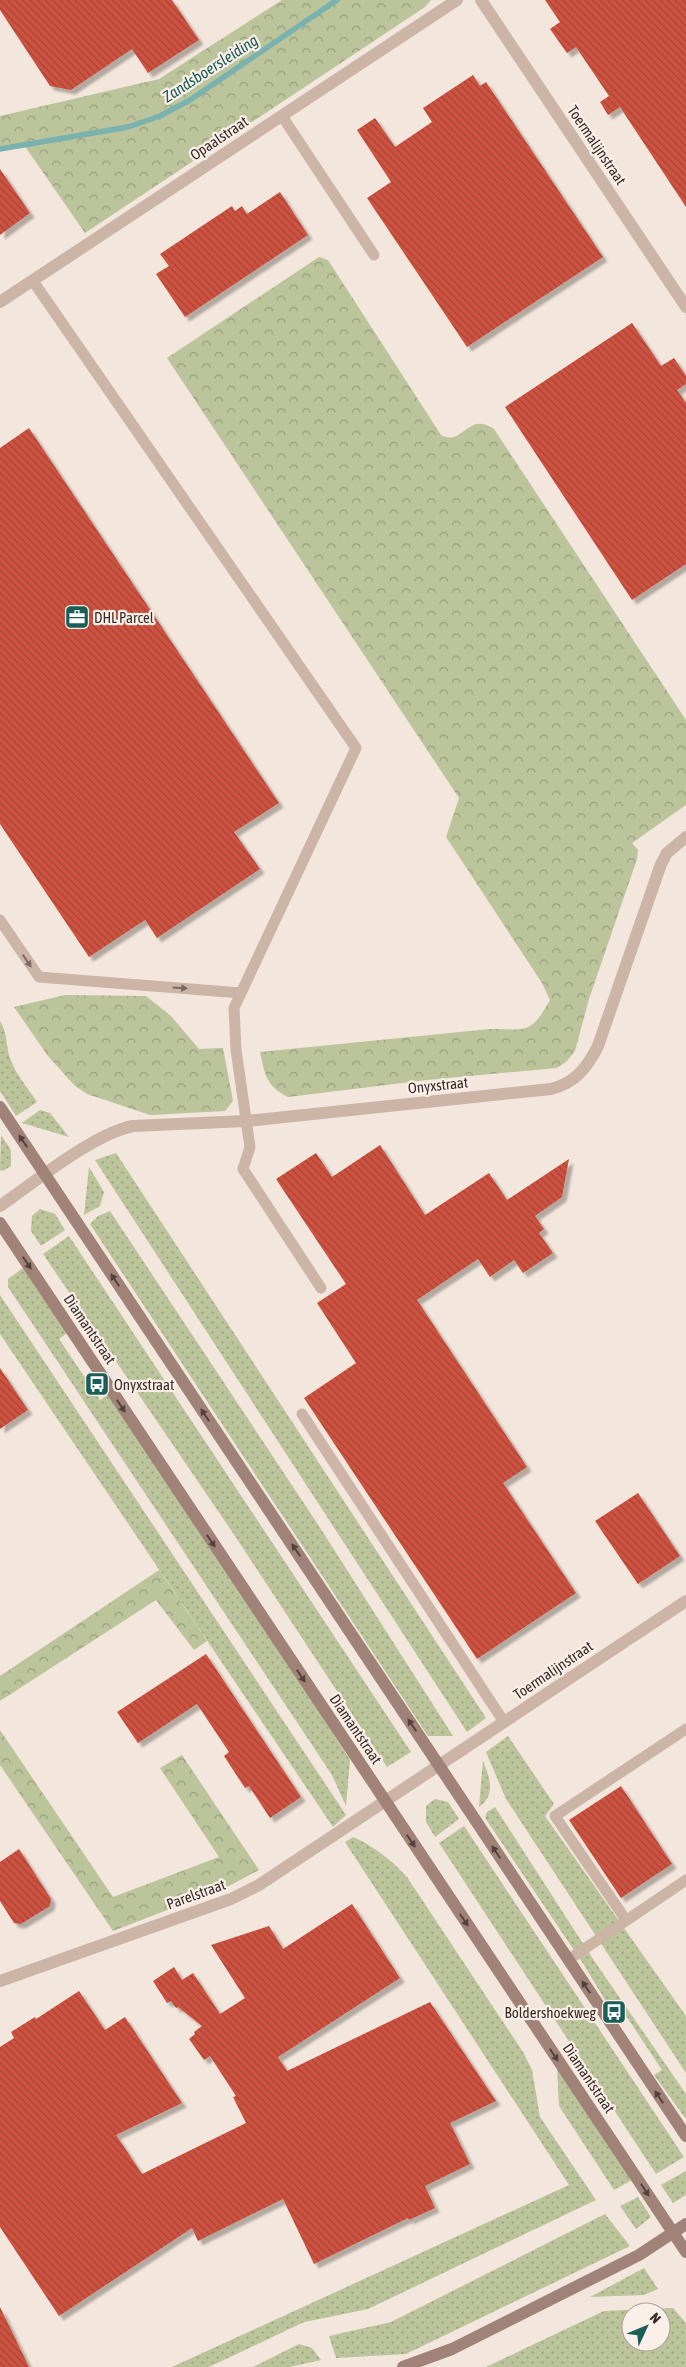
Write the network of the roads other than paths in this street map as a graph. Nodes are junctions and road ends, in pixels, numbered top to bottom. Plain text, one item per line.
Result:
1 (457, 0) edge
2 (480, 0) edge
3 (282, 116) junction
4 (374, 255) dead end
5 (33, 280) junction
6 (0, 302) edge
7 (686, 308) edge
8 (686, 837) edge
9 (0, 920) edge
10 (241, 993) junction
11 (0, 1107) edge
12 (246, 1121) junction
13 (45, 1175) junction
14 (0, 1206) edge
15 (0, 1223) edge
16 (321, 1288) dead end
17 (302, 1414) dead end
18 (686, 1601) edge
19 (504, 1722) junction
20 (686, 1729) edge
21 (439, 1766) junction
22 (385, 1802) junction
23 (686, 1880) edge
24 (626, 1920) junction
25 (568, 1960) junction
26 (0, 1981) edge
27 (686, 2136) edge
28 (686, 2224) edge
29 (673, 2232) junction
30 (686, 2252) edge
31 (403, 2367) edge

1 - 3 street, Opaalstraat
2 - 7 street, Toermalijnstraat
3 - 4 lane
3 - 5 street, Opaalstraat
5 - 6 street, Opaalstraat
5 - 10 lane
8 - 12 street, Onyxstraat
9 -> 10 lane
10 - 12 lane
13 -> 11 main road
12 - 13 street, Onyxstraat
12 - 16 lane
13 - 14 street, Onyxstraat
21 -> 13 main road
15 -> 22 main road, Diamantstraat
17 - 19 lane
18 - 19 street, Toermalijnstraat
19 - 21 street, Toermalijnstraat
20 - 24 lane
21 - 22 street, Parelstraat
25 -> 21 main road
22 - 26 street, Parelstraat
22 -> 29 main road, Diamantstraat
23 - 24 lane
24 - 25 lane
27 -> 25 main road
28 - 29 main road
29 - 30 main road, Diamantstraat
29 - 31 main road

